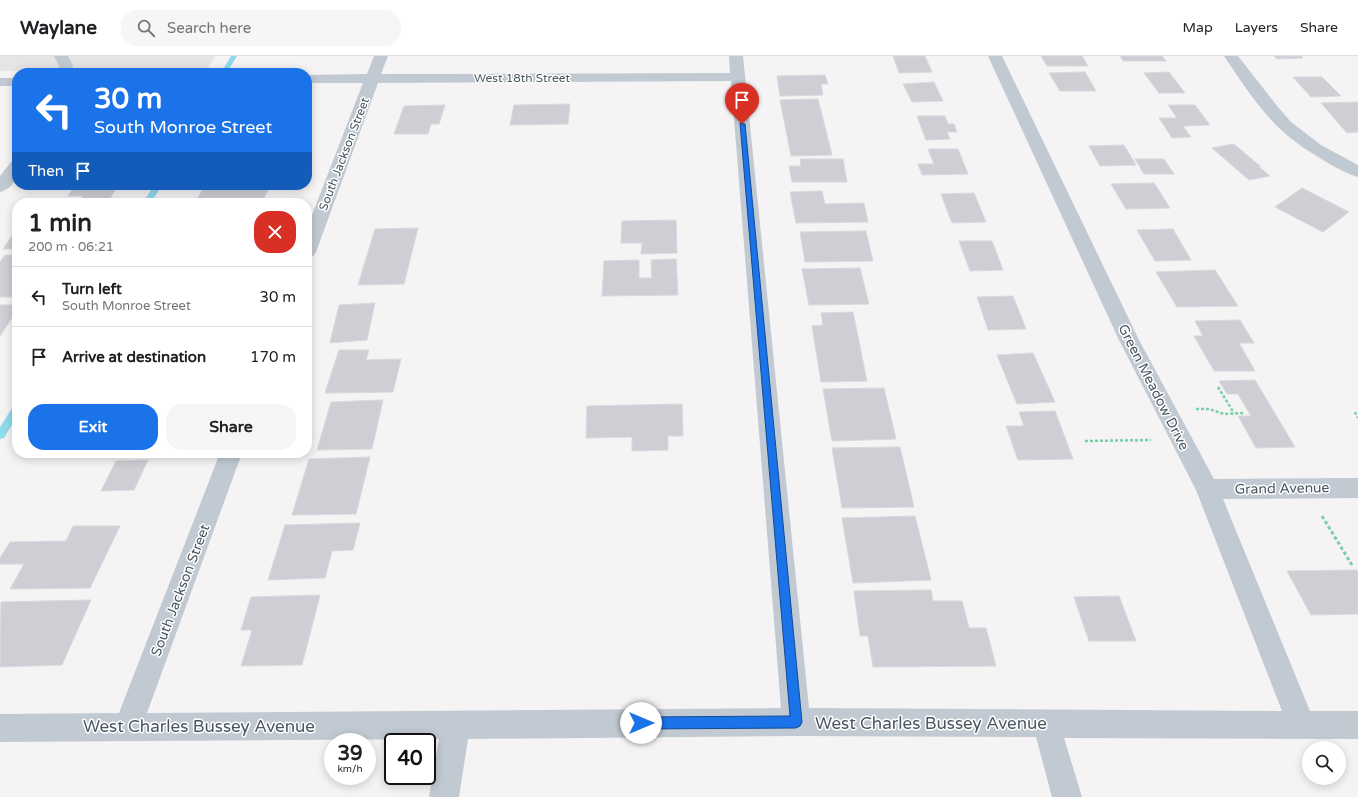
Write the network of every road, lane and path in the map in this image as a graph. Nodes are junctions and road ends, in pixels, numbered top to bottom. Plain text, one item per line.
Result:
1 (61, 56) edge
2 (382, 56) edge
3 (736, 56) edge
4 (995, 56) edge
5 (1231, 56) edge
6 (65, 68) edge
7 (738, 77) junction
8 (312, 79) edge
9 (372, 79) junction
10 (0, 82) edge
11 (12, 82) edge
12 (12, 172) edge
13 (1358, 172) edge
14 (0, 187) edge
15 (312, 239) edge
16 (1218, 387) dead end
17 (1166, 410) junction
18 (1354, 412) dead end
19 (1244, 413) dead end
20 (1234, 414) junction
21 (1358, 418) edge
22 (1182, 440) junction
23 (1084, 441) dead end
24 (229, 458) edge
25 (1306, 488) junction
26 (1358, 488) edge
27 (1207, 489) junction
28 (1352, 565) dead end
29 (796, 722) junction
30 (1046, 723) junction
31 (1301, 723) junction
32 (456, 724) junction
33 (1358, 725) edge
34 (128, 726) junction
35 (0, 728) edge
36 (444, 797) edge
37 (1067, 797) edge

1 - 6 street
2 - 9 street, South Jackson Street
3 - 7 street
4 - 17 street, Green Meadow Drive
5 - 13 street
7 - 9 street, West 18th Street
7 - 29 street
8 - 9 street, West 18th Street
9 - 15 street, South Jackson Street
10 - 11 street
12 - 14 street
16 - 20 path
17 - 20 path
17 - 22 street, Green Meadow Drive
18 - 21 path
19 - 20 path
22 - 23 path
22 - 27 street, Green Meadow Drive
24 - 34 street, South Jackson Street
25 - 26 street, Grand Avenue
25 - 27 street, Grand Avenue
25 - 28 path
27 - 31 street, Green Meadow Drive
29 - 30 street, West Charles Bussey Avenue
29 - 32 street, West Charles Bussey Avenue
30 - 31 street, West Charles Bussey Avenue
30 - 37 street
31 - 33 street, West Charles Bussey Avenue
32 - 34 street, West Charles Bussey Avenue
32 - 36 street
34 - 35 street, West Charles Bussey Avenue

